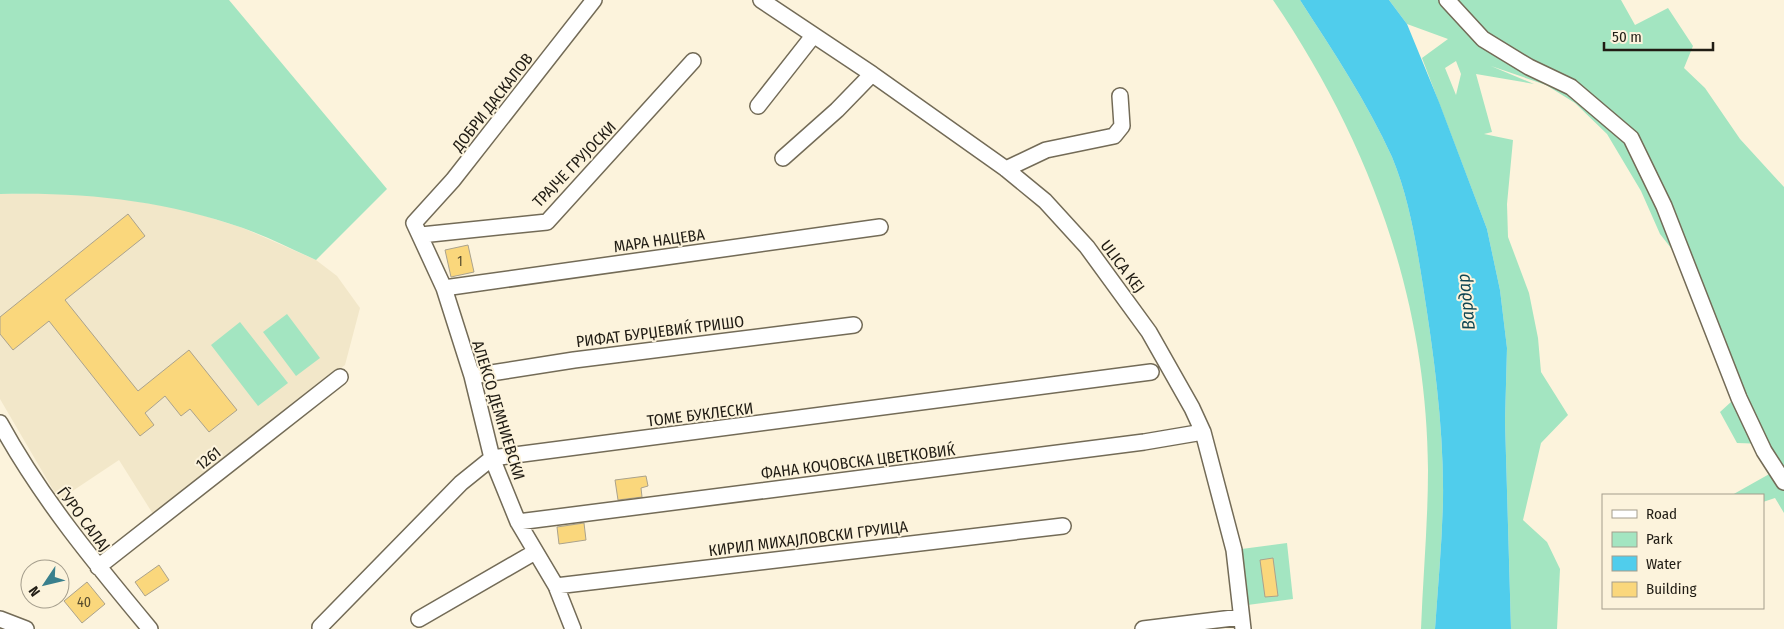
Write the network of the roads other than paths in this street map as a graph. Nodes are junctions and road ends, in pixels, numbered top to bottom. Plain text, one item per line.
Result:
1 (594, 0) edge
2 (761, 0) edge
3 (1447, 0) edge
4 (813, 36) junction
5 (693, 61) dead end
6 (872, 74) junction
7 (1120, 96) dead end
8 (758, 106) dead end
9 (783, 158) dead end
10 (1006, 169) junction
11 (880, 227) dead end
12 (418, 229) junction
13 (444, 288) junction
14 (854, 325) dead end
15 (1151, 372) dead end
16 (472, 376) junction
17 (340, 377) dead end
18 (0, 422) edge
19 (1203, 432) junction
20 (492, 458) junction
21 (1784, 482) edge
22 (518, 522) junction
23 (1063, 526) dead end
24 (535, 552) junction
25 (98, 567) junction
26 (556, 586) junction
27 (419, 618) dead end
28 (0, 619) edge
29 (1242, 623) edge
30 (320, 626) dead end
31 (26, 629) edge
32 (150, 629) edge
33 (573, 629) edge
34 (1143, 629) edge

1 - 12 street, ДОБРИ ДАСКАЛОВ
2 - 4 street, ULICA KEJ
3 - 21 street
4 - 6 street, ULICA KEJ
4 - 8 street
5 - 12 street, ТРАЈЧЕ ГРУЈОСКИ
6 - 9 street
6 - 10 street, ULICA KEJ
7 - 10 street
10 - 19 street, ULICA KEJ
11 - 13 street, МАРА НАЦЕВА
12 - 13 street, АЛЕКСО ДЕМНИЕВСКИ
13 - 16 street, АЛЕКСО ДЕМНИЕВСКИ
14 - 16 street, РИФАТ БУРЏЕВИЌ ТРИШО
15 - 20 street, ТОМЕ БУКЛЕСКИ
16 - 20 street, АЛЕКСО ДЕМНИЕВСКИ
17 - 25 street, 1261
18 - 25 street, ЃУРО САЛАЈ
19 - 22 street, ФАНА КОЧОВСКА ЦВЕТКОВИЌ
19 - 29 street, ULICA KEJ
20 - 22 street, АЛЕКСО ДЕМНИЕВСКИ
20 - 30 street
22 - 24 street, АЛЕКСО ДЕМНИЕВСКИ
23 - 26 street, КИРИЛ МИХАЈЛОВСКИ ГРУИЦА
24 - 26 street, АЛЕКСО ДЕМНИЕВСКИ
24 - 27 street
25 - 32 street, ЃУРО САЛАЈ
26 - 33 street, АЛЕКСО ДЕМНИЕВСКИ
28 - 31 street
29 - 34 street

